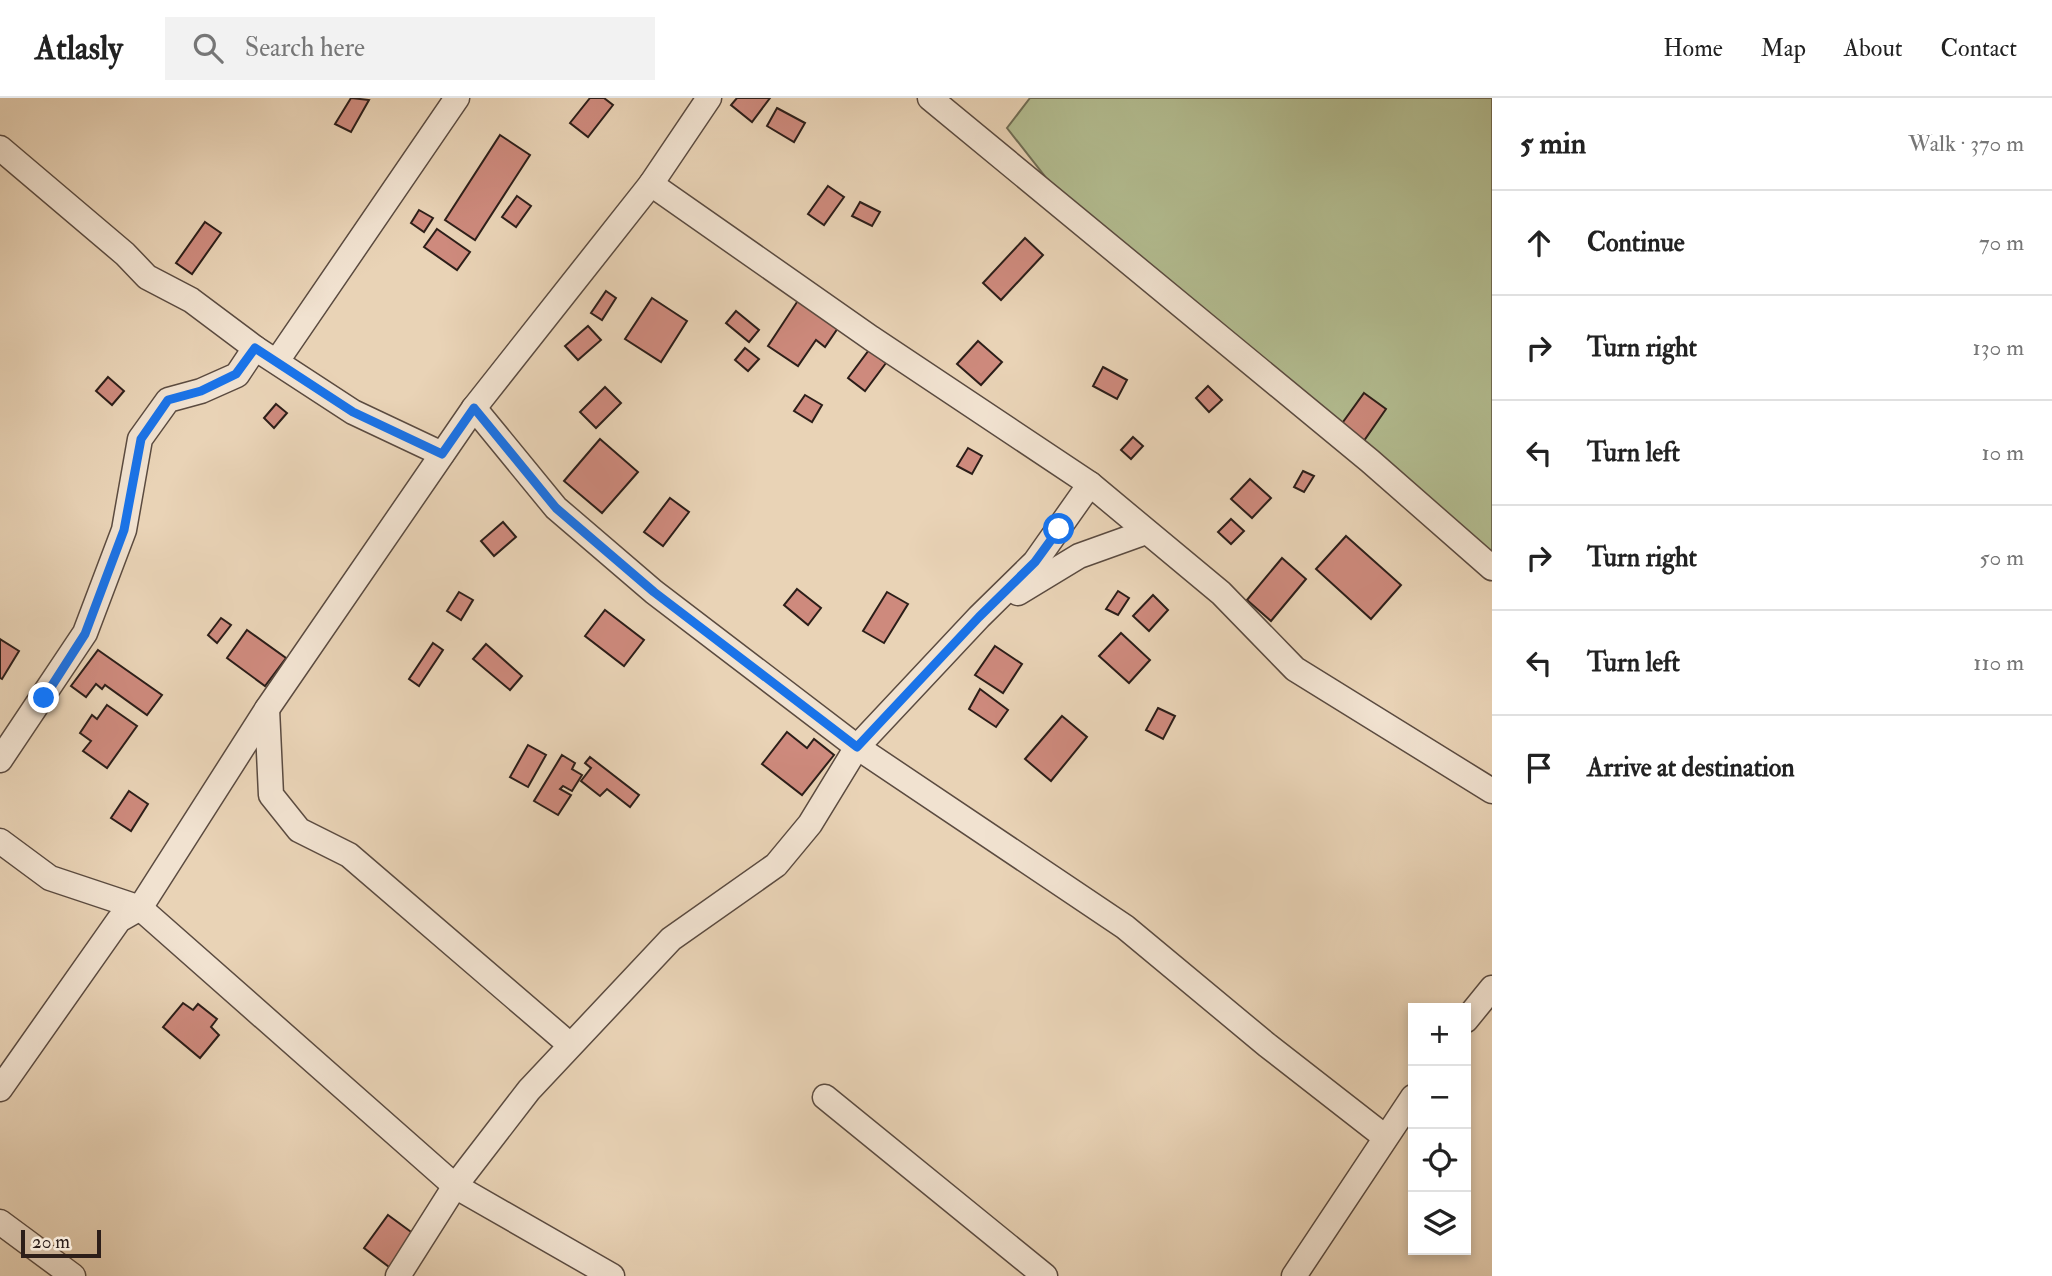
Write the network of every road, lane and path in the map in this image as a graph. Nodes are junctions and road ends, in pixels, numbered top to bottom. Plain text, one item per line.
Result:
1 (457, 98) edge
2 (709, 98) edge
3 (932, 99) edge
4 (0, 148) edge
5 (651, 184) junction
6 (255, 348) junction
7 (277, 361) junction
8 (474, 408) junction
9 (442, 454) junction
10 (1090, 484) junction
11 (1146, 532) junction
12 (1492, 568) edge
13 (979, 617) junction
14 (267, 709) junction
15 (857, 747) junction
16 (0, 760) edge
17 (1492, 791) edge
18 (0, 841) edge
19 (140, 908) junction
20 (1492, 988) edge
21 (1471, 1014) edge
22 (569, 1044) junction
23 (0, 1089) edge
24 (825, 1097) dead end
25 (1408, 1104) edge
26 (1385, 1137) junction
27 (455, 1186) junction
28 (0, 1222) edge
29 (73, 1276) edge
30 (398, 1276) edge
31 (612, 1276) edge
32 (1045, 1276) edge
33 (1294, 1276) edge

1 - 7 street
2 - 5 street
3 - 12 street
4 - 6 street
5 - 8 street
5 - 10 street
6 - 7 street
6 - 16 street
7 - 9 street
8 - 9 street
8 - 15 street
9 - 14 street
10 - 11 street
10 - 13 street
11 - 13 street
11 - 17 street
13 - 15 street
14 - 19 street
14 - 22 street
15 - 22 street
15 - 26 street
18 - 19 street
19 - 23 street
19 - 27 street
20 - 21 street
22 - 27 street
24 - 32 street
25 - 26 street
26 - 33 street
27 - 30 street
27 - 31 street
28 - 29 street

